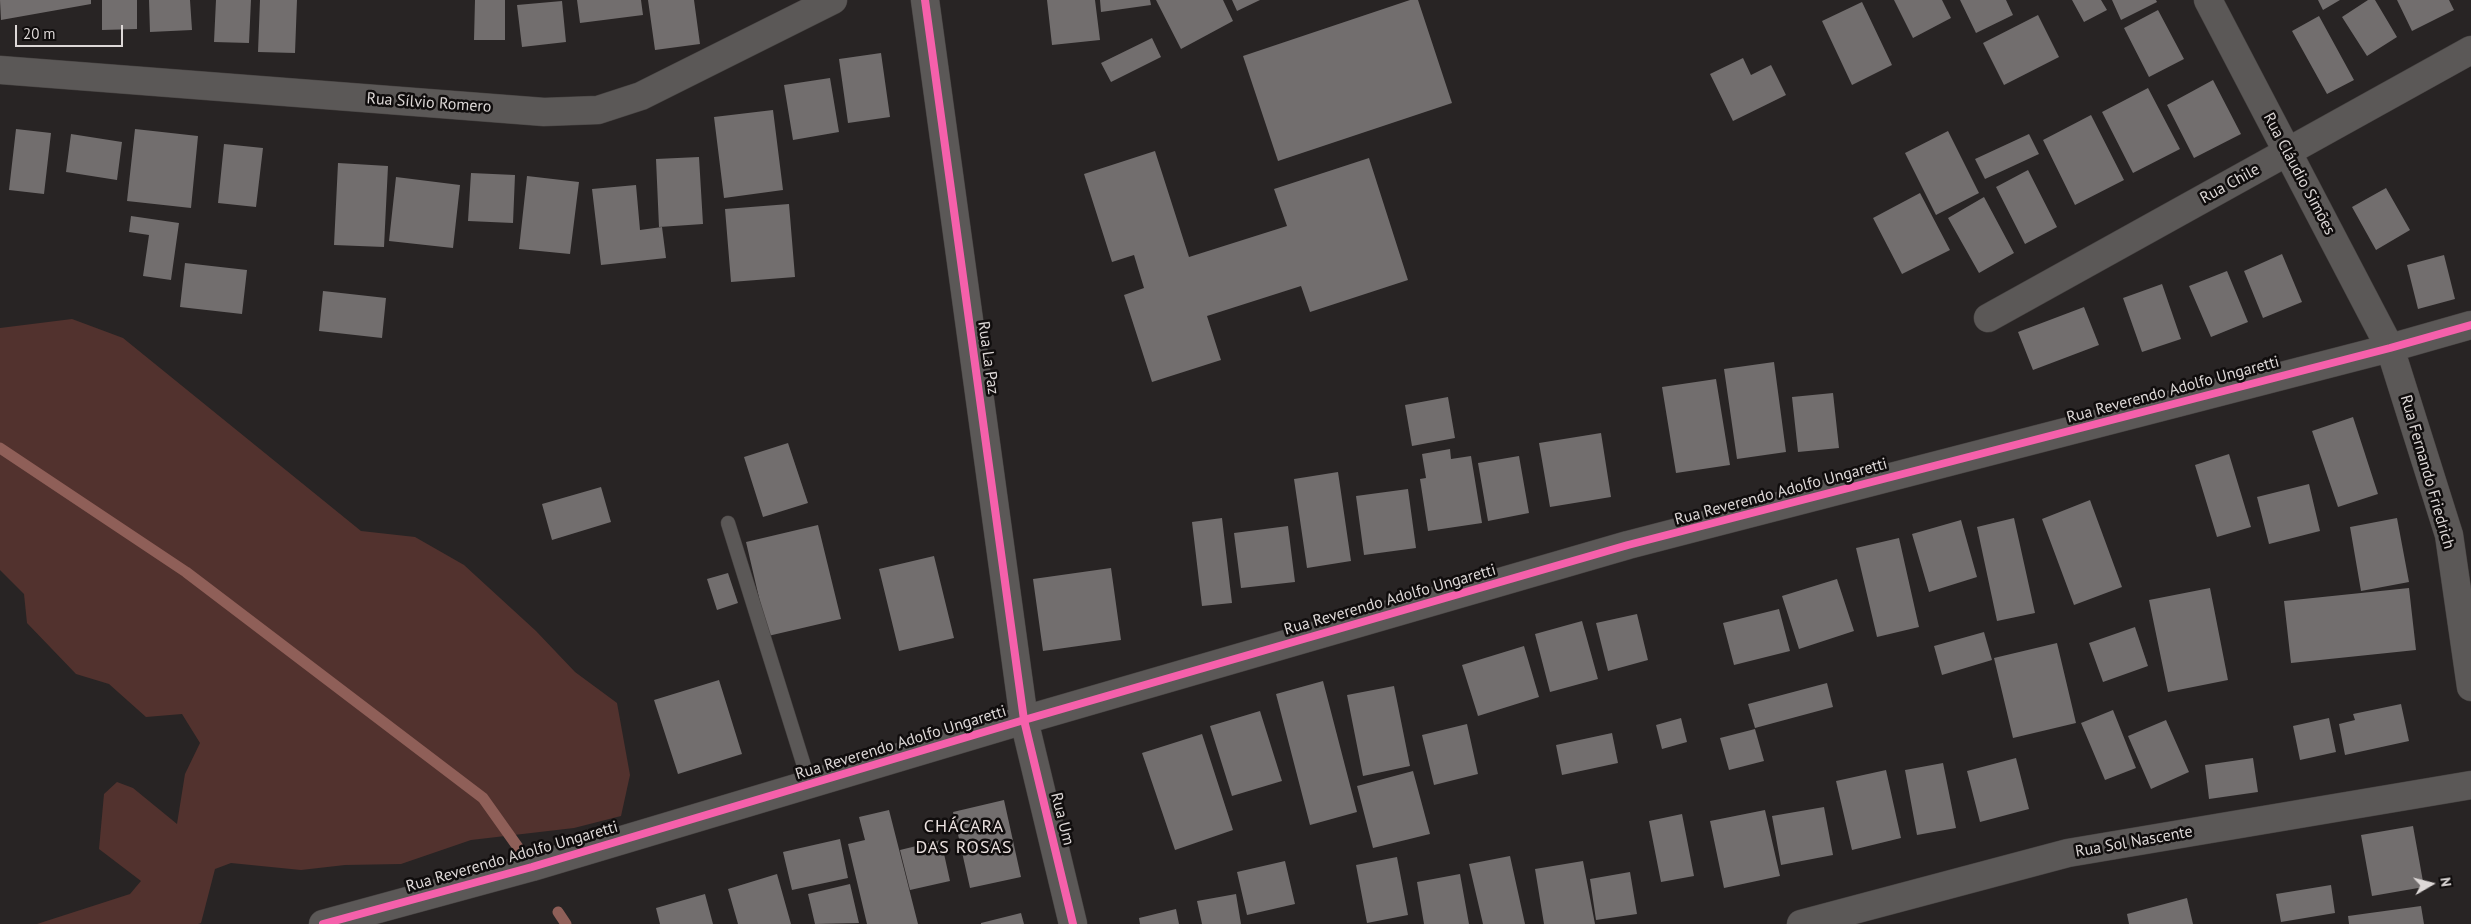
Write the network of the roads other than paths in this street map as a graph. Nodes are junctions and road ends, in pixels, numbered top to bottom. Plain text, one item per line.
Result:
1 (833, 0) edge
2 (925, 0) edge
3 (2208, 0) edge
4 (2471, 50) edge
5 (0, 70) edge
6 (2288, 152) junction
7 (1988, 318) dead end
8 (2471, 325) edge
9 (2390, 348) junction
10 (728, 523) dead end
11 (2471, 687) edge
12 (1024, 720) junction
13 (810, 785) junction
14 (2471, 785) edge
15 (323, 924) edge
16 (1073, 924) edge
17 (1802, 924) edge

1 - 5 street, Rua Sílvio Romero
2 - 12 street, Rua La Paz
3 - 6 street, Rua Cláudio Simões
4 - 6 street, Rua Chile
6 - 7 street, Rua Chile
6 - 9 street, Rua Cláudio Simões
8 - 9 street, Rua Reverendo Adolfo Ungaretti
9 - 11 street, Rua Fernando Friedrich
9 - 12 street, Rua Reverendo Adolfo Ungaretti
10 - 13 lane
12 - 13 street, Rua Reverendo Adolfo Ungaretti
12 - 16 street, Rua Um
13 - 15 street, Rua Reverendo Adolfo Ungaretti
14 - 17 street, Rua Sol Nascente

